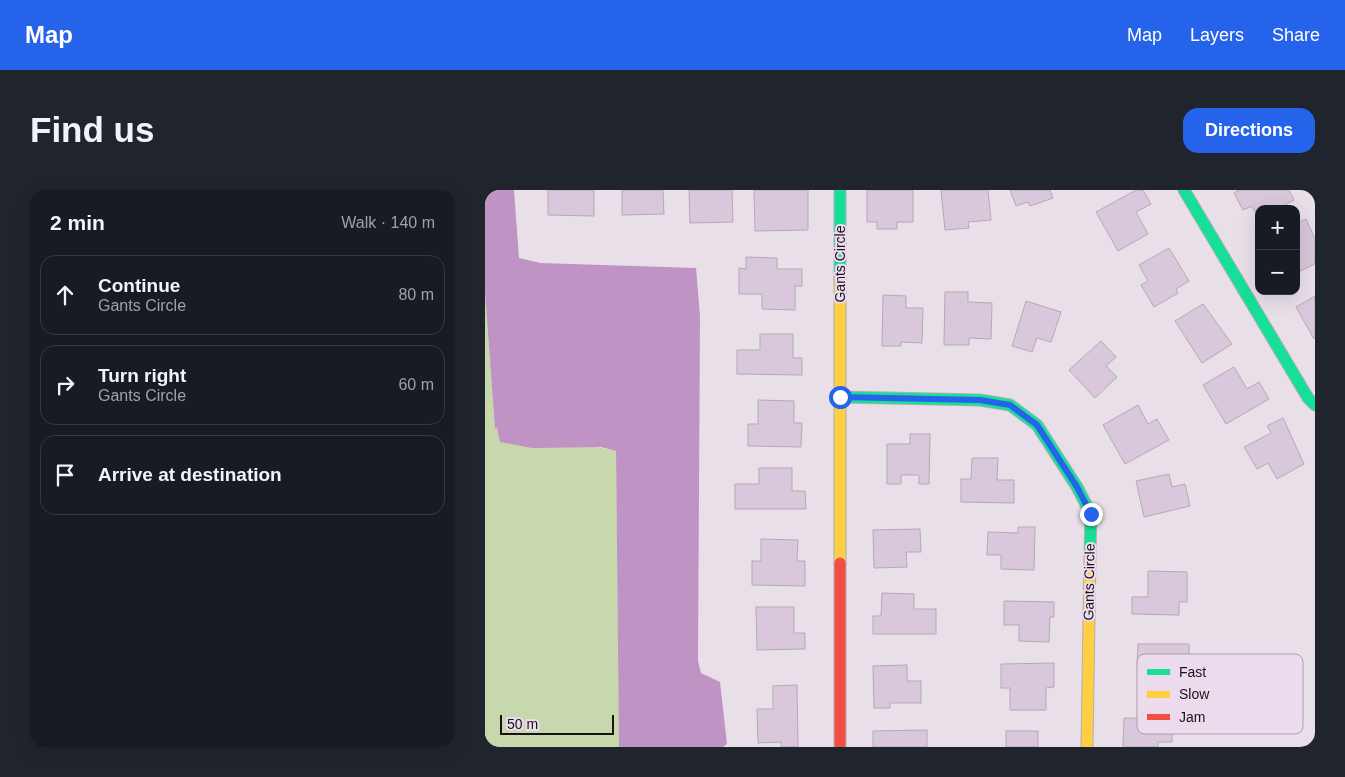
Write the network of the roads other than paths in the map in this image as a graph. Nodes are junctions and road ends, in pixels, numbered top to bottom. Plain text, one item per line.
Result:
1 (840, 190) edge
2 (1184, 190) edge
3 (840, 397) junction
4 (1315, 405) edge
5 (840, 747) edge
6 (1087, 747) edge

1 - 3 street, Gants Circle
2 - 4 street
3 - 5 street, Gants Circle
3 - 6 street, Gants Circle

